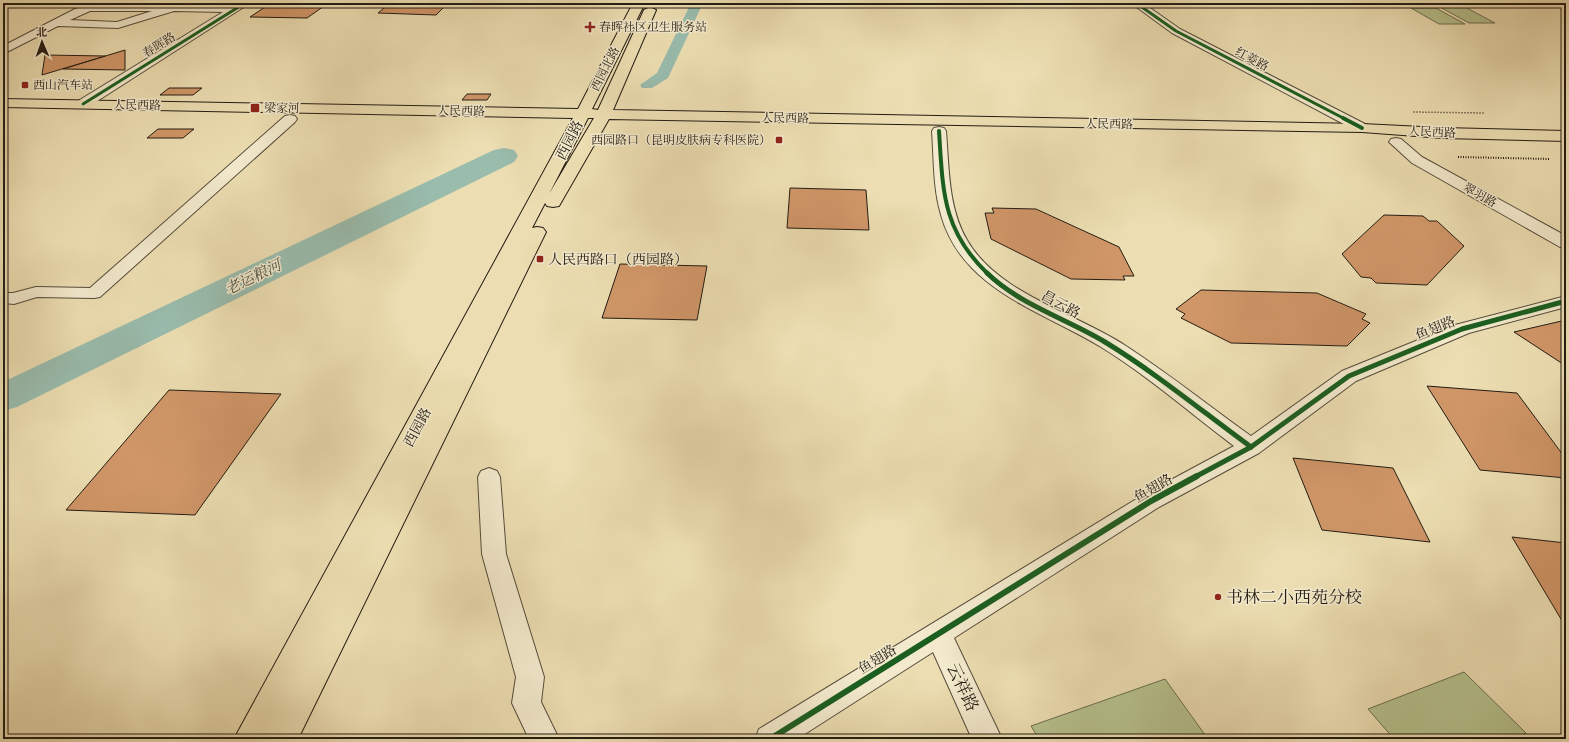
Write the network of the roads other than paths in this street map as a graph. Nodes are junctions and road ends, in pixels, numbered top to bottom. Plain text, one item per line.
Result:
1 (245, 3) edge
2 (639, 3) edge
3 (653, 3) edge
4 (1136, 3) edge
5 (173, 8) junction
6 (235, 9) junction
7 (56, 23) junction
8 (3, 50) edge
9 (3, 103) edge
10 (83, 104) junction
11 (3, 114) edge
12 (290, 119) junction
13 (591, 119) junction
14 (1362, 128) junction
15 (939, 131) junction
16 (1566, 136) edge
17 (1396, 142) junction
18 (1566, 146) edge
19 (1566, 243) edge
20 (3, 298) edge
21 (1566, 300) edge
22 (1251, 447) junction
23 (489, 477) dead end
24 (939, 635) junction
25 (250, 739) edge
26 (281, 739) edge
27 (544, 739) edge
28 (770, 739) edge
29 (987, 739) edge

1 - 6 street, 春晖路
2 - 13 main road, 西园北路
3 - 13 main road, 西园北路
4 - 14 street, 红菱路
5 - 6 street
5 - 7 street
5 - 7 street
6 - 10 street, 春晖路
7 - 8 street
9 - 10 main road, 人民西路
10 - 13 main road, 人民西路
11 - 12 main road, 人民西路
12 - 13 main road, 人民西路
12 - 20 street
13 - 14 main road, 人民西路
13 - 15 main road, 人民西路
13 - 25 main road, 西园路
13 - 26 main road, 西园路
14 - 16 main road, 人民西路
15 - 17 main road, 人民西路
15 - 22 street, 昌云路
17 - 18 main road, 人民西路
17 - 19 street, 翠羽路
21 - 22 street, 鱼翅路
22 - 24 street, 鱼翅路
23 - 27 street
24 - 28 street, 鱼翅路
24 - 29 street, 云祥路

